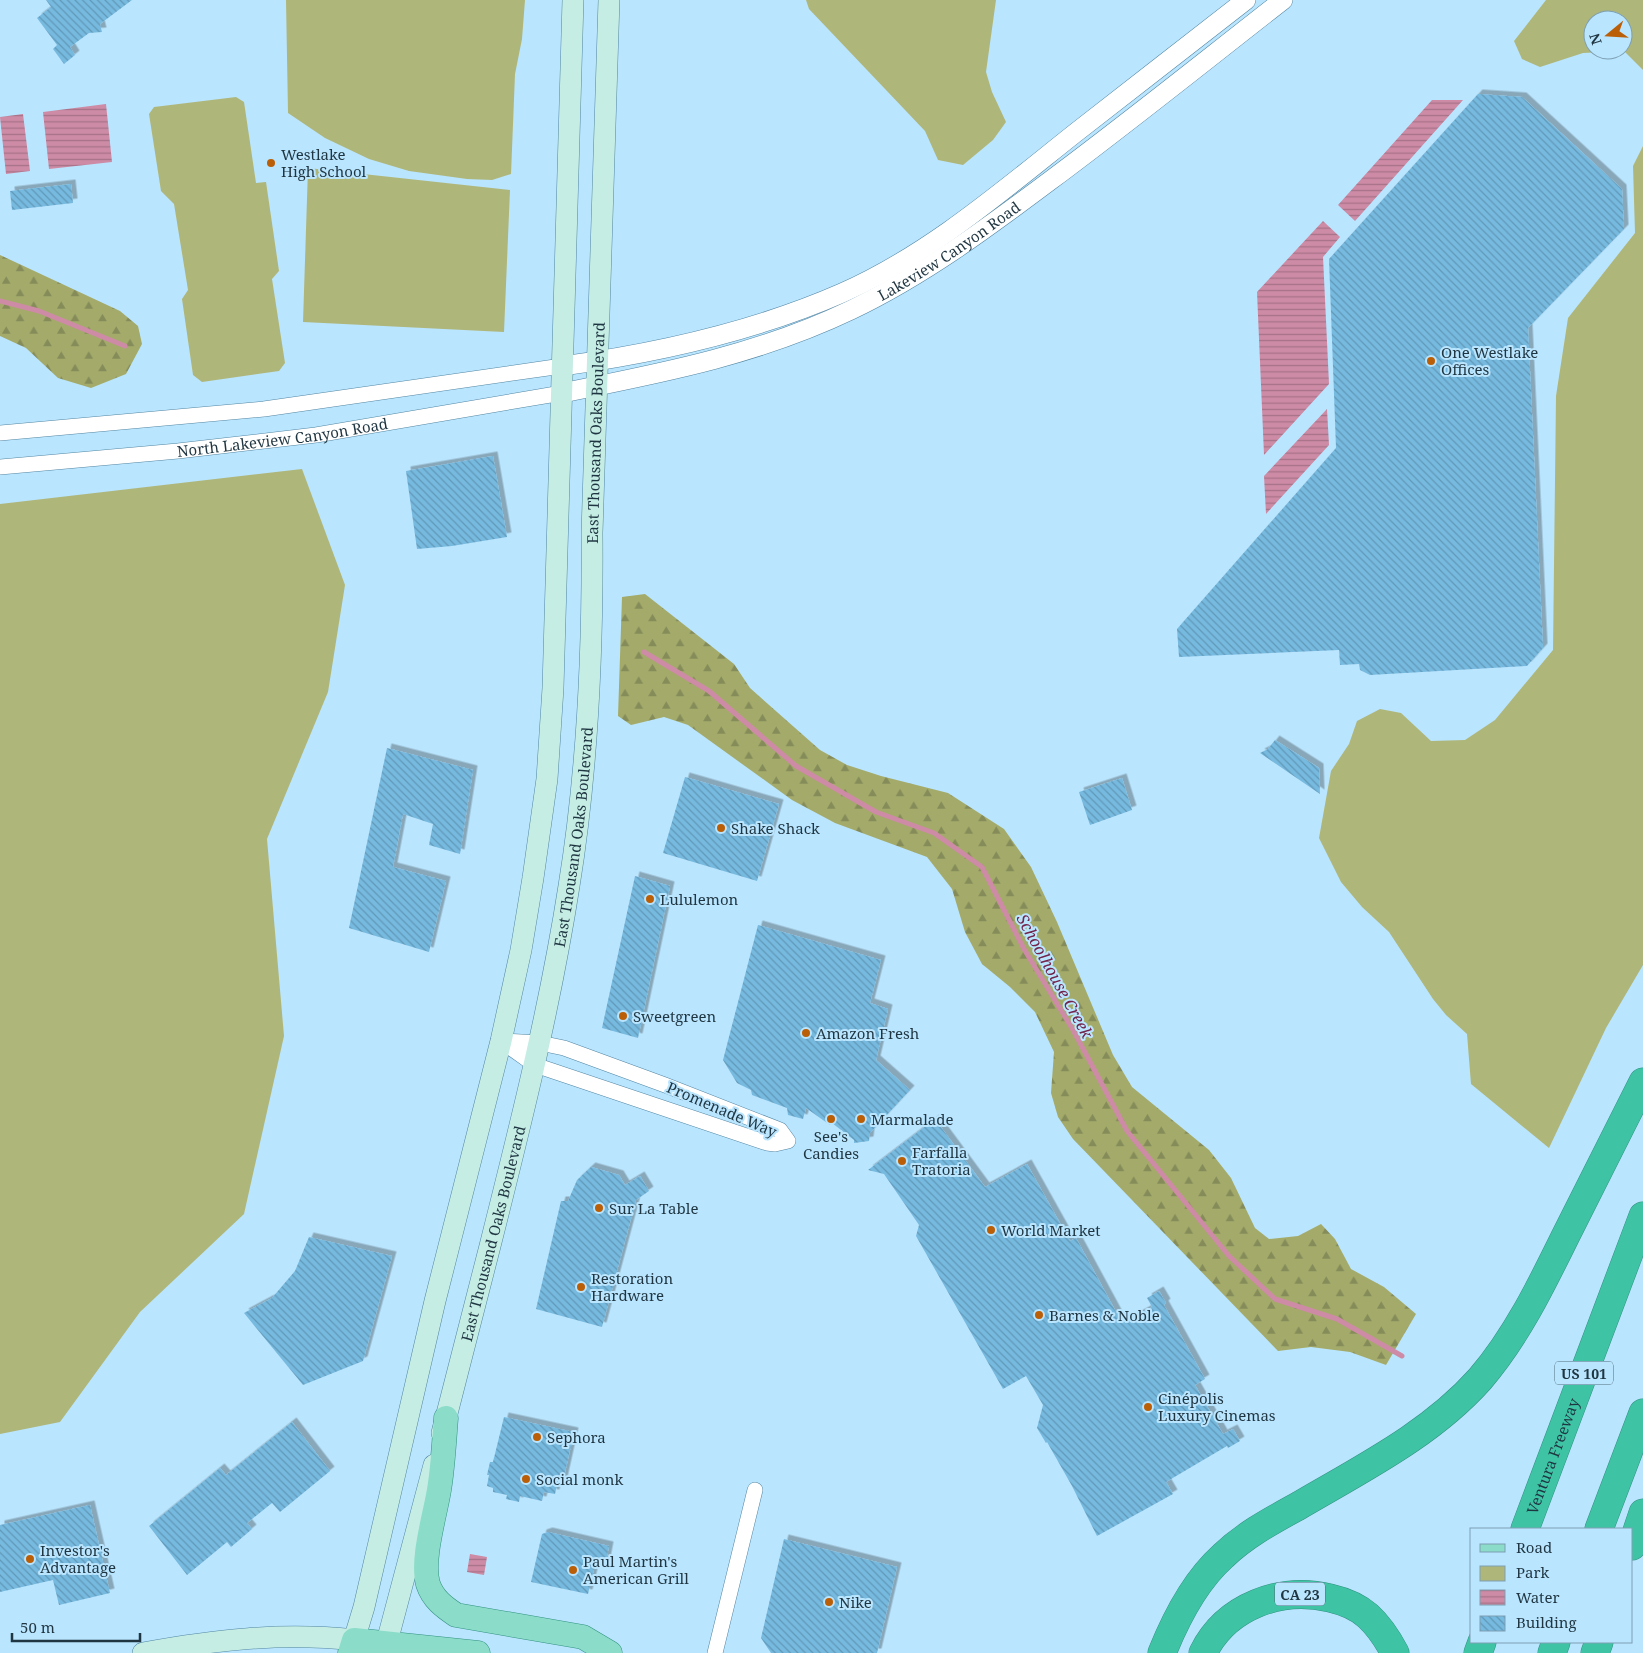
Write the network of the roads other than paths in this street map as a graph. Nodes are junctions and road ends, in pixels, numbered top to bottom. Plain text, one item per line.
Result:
1 (573, 0) edge
2 (609, 0) edge
3 (1246, 0) edge
4 (1283, 0) edge
5 (597, 361) junction
6 (562, 366) junction
7 (596, 386) junction
8 (562, 393) junction
9 (0, 433) edge
10 (0, 467) edge
11 (501, 1041) junction
12 (540, 1043) junction
13 (535, 1065) junction
14 (1643, 1082) edge
15 (1643, 1216) edge
16 (1643, 1413) edge
17 (446, 1418) junction
18 (755, 1490) dead end
19 (1643, 1513) edge
20 (1525, 1528) edge
21 (1599, 1528) edge
22 (1633, 1543) edge
23 (352, 1646) edge
24 (386, 1649) edge
25 (143, 1653) edge
26 (478, 1653) edge
27 (610, 1653) edge
28 (715, 1653) edge
29 (1162, 1653) edge
30 (1203, 1653) edge
31 (1395, 1653) edge

1 - 6 main road
2 - 5 main road, East Thousand Oaks Boulevard
3 - 5 street, Lakeview Canyon Road
4 - 7 street, Lakeview Canyon Road
5 - 6 street, Lakeview Canyon Road
5 - 7 main road, East Thousand Oaks Boulevard
6 - 8 main road
6 - 9 street, North Lakeview Canyon Road
7 - 8 street, Lakeview Canyon Road
7 - 12 main road, East Thousand Oaks Boulevard
8 - 10 street, North Lakeview Canyon Road
8 - 11 main road
11 - 12 street, Promenade Way
11 - 13 street, Promenade Way
11 - 23 main road
12 - 13 main road, East Thousand Oaks Boulevard
12 - 13 street, Promenade Way
13 - 17 main road, East Thousand Oaks Boulevard
14 - 29 highway
15 - 20 highway, Ventura Freeway / US 101
16 - 21 highway
17 - 24 main road, East Thousand Oaks Boulevard
17 - 27 main road
18 - 28 street
19 - 22 highway
23 - 24 main road
23 - 25 main road
24 - 26 main road
30 - 31 highway, CA 23

